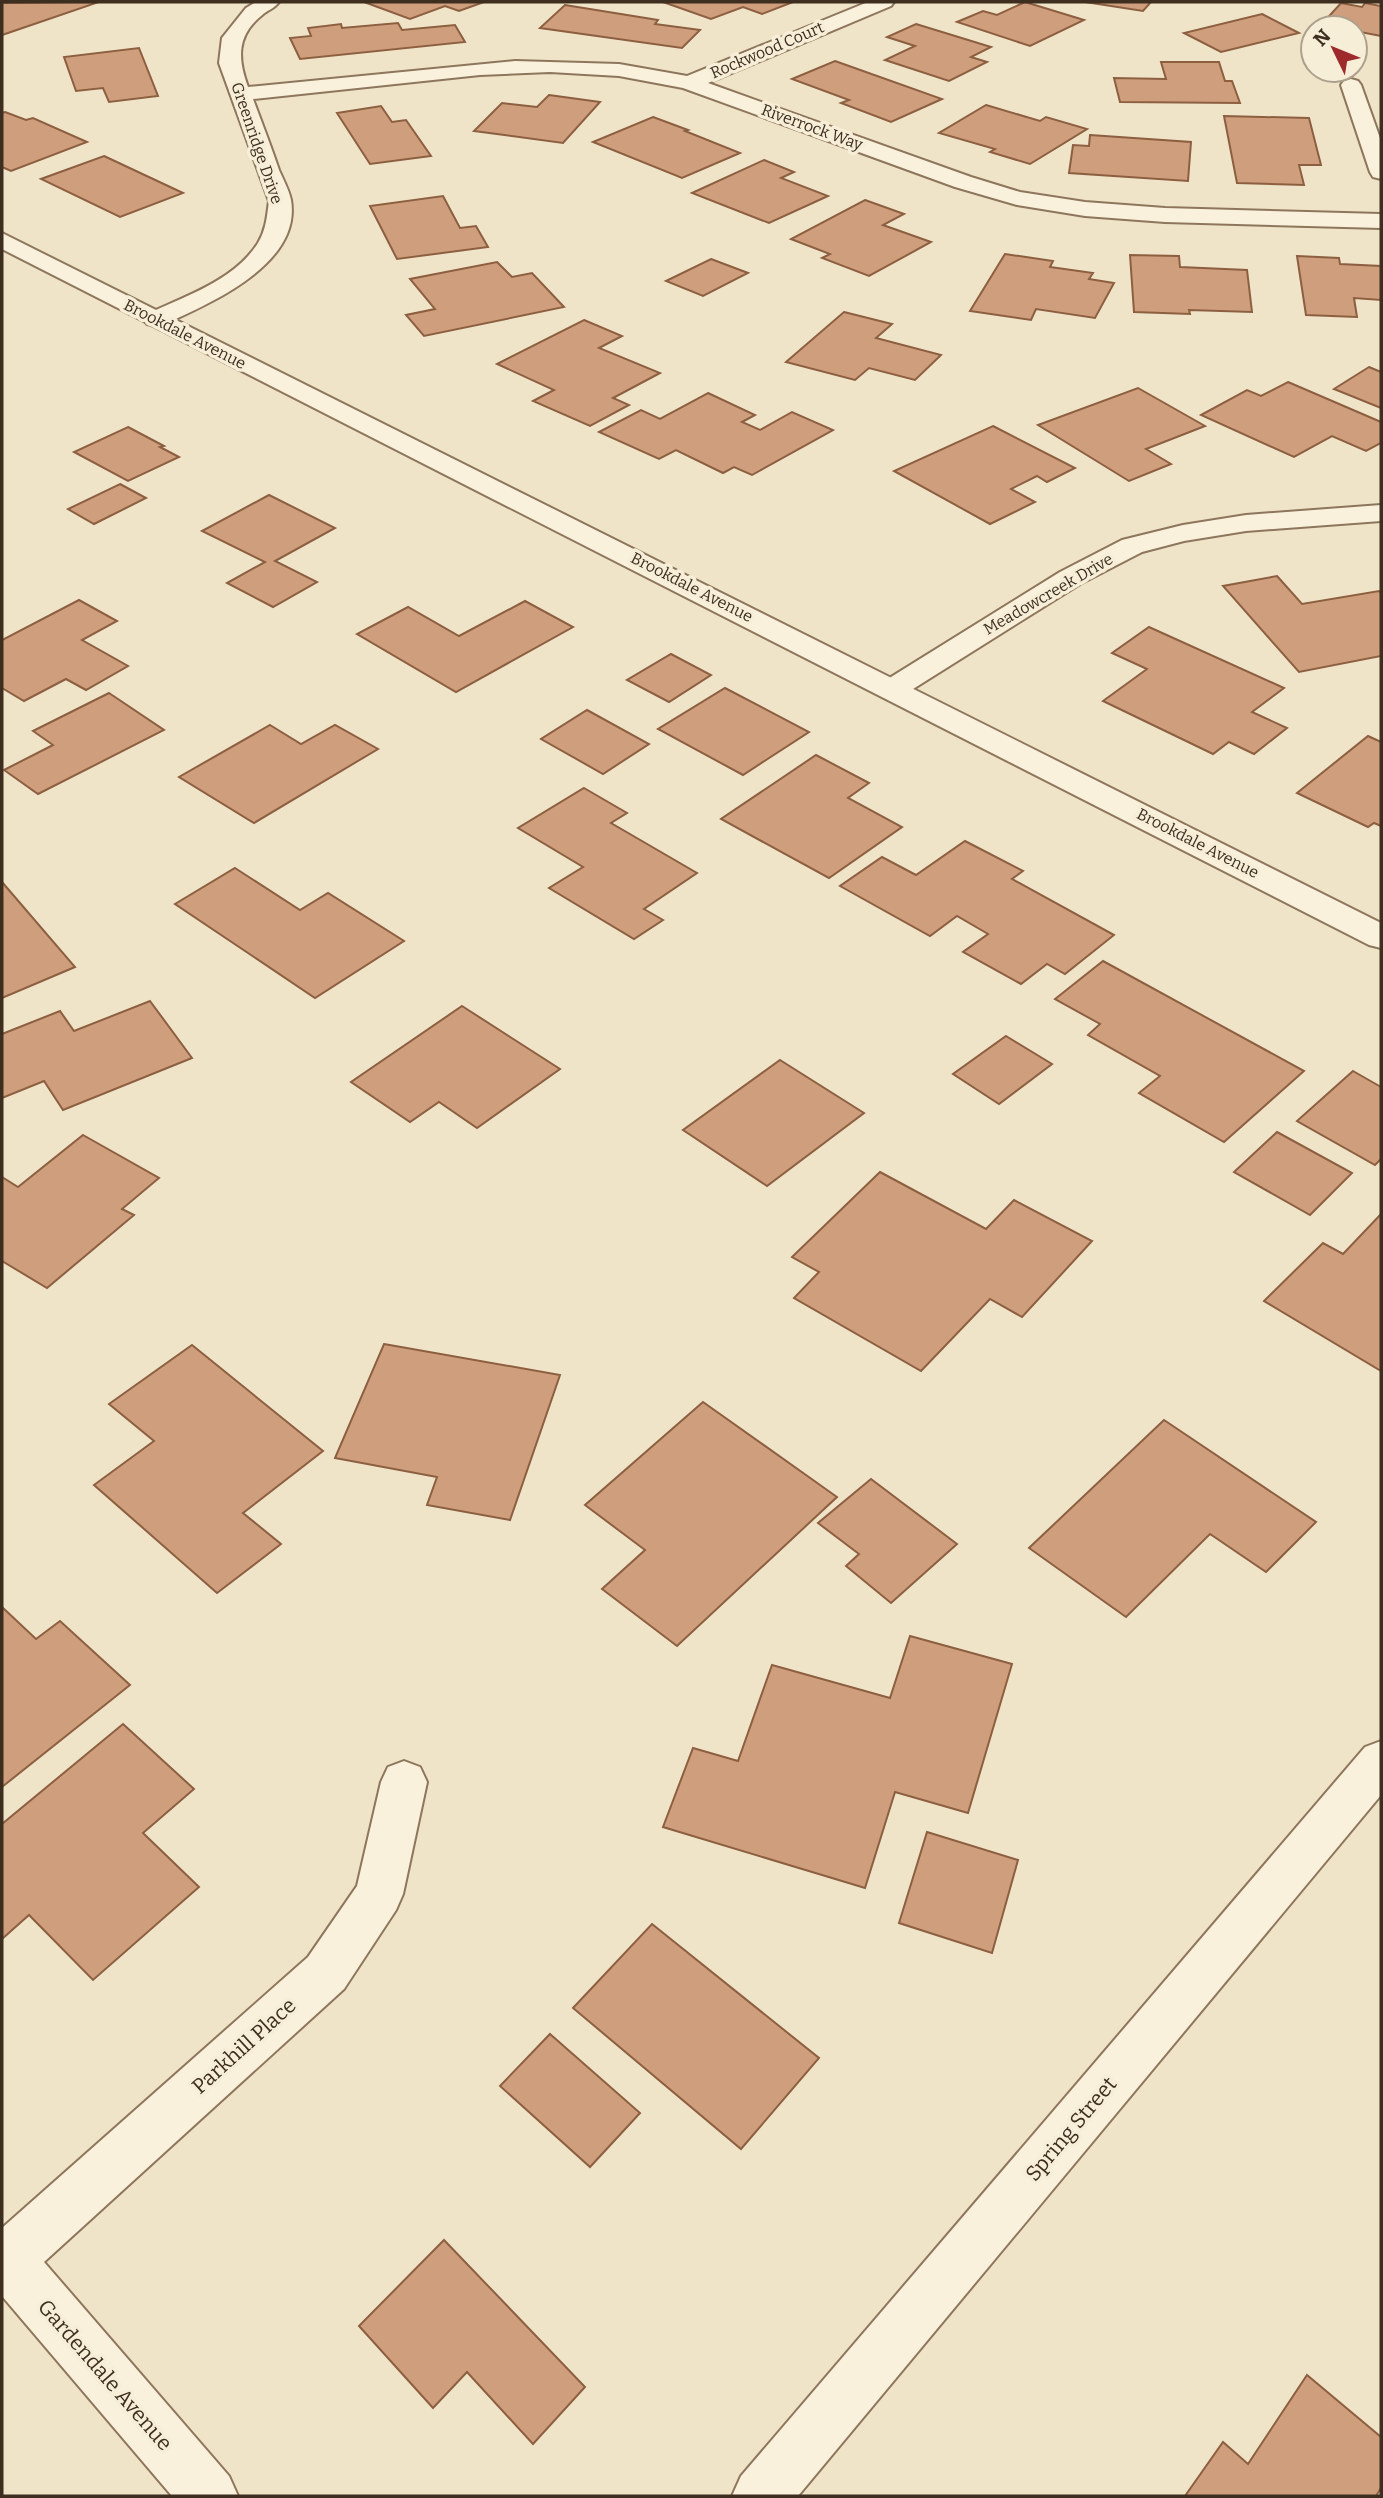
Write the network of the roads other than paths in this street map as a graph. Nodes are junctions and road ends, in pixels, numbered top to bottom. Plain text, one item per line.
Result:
1 (270, 2) edge
2 (884, 2) edge
3 (689, 83) junction
4 (1352, 85) dead end
5 (240, 94) junction
6 (1381, 172) edge
7 (1381, 221) edge
8 (2, 240) edge
9 (156, 319) junction
10 (1381, 513) edge
11 (894, 688) junction
12 (1381, 937) edge
13 (1381, 1761) edge
14 (404, 1782) dead end
15 (4, 2257) edge
16 (209, 2496) edge
17 (761, 2496) edge

1 - 5 street, Greenridge Drive
2 - 3 street, Rockwood Court
3 - 5 street, Riverrock Way
3 - 7 street, Riverrock Way
4 - 6 street
5 - 9 street, Greenridge Drive
8 - 9 street, Brookdale Avenue
9 - 11 street, Brookdale Avenue
10 - 11 street, Meadowcreek Drive
11 - 12 street, Brookdale Avenue
13 - 17 street, Spring Street
14 - 15 street, Parkhill Place
15 - 16 street, Gardendale Avenue

